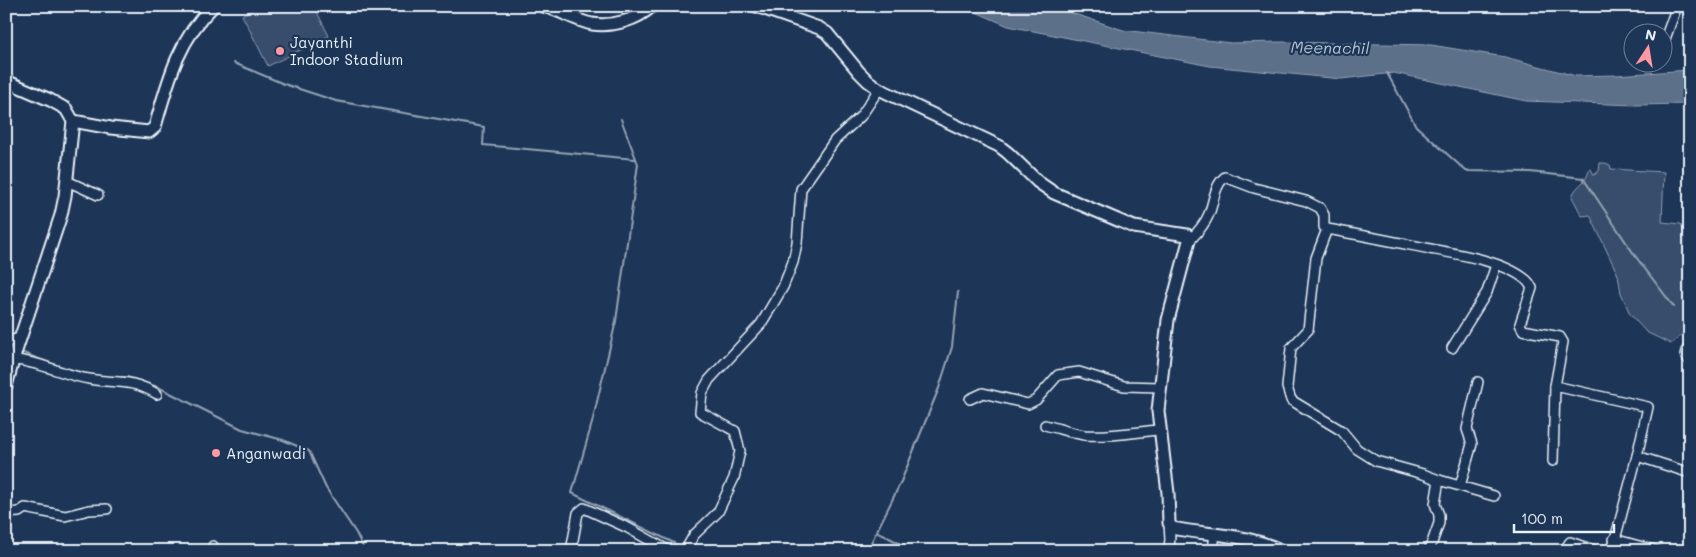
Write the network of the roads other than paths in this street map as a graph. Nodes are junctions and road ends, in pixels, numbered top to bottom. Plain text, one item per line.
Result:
1 (213, 6) edge
2 (544, 6) edge
3 (652, 6) edge
4 (756, 6) edge
5 (1677, 6) edge
6 (1671, 22) edge
7 (6, 81) edge
8 (879, 89) junction
9 (73, 121) junction
10 (67, 181) junction
11 (98, 195) dead end
12 (1327, 230) junction
13 (1190, 240) junction
14 (1496, 265) junction
15 (1690, 346) edge
16 (14, 348) edge
17 (1452, 348) dead end
18 (1690, 361) edge
19 (1478, 382) dead end
20 (6, 386) edge
21 (1555, 386) junction
22 (1160, 387) junction
23 (157, 394) dead end
24 (970, 399) dead end
25 (1046, 425) dead end
26 (1159, 430) junction
27 (1638, 456) junction
28 (1553, 461) dead end
29 (1690, 472) edge
30 (1439, 480) junction
31 (1460, 486) junction
32 (1494, 496) dead end
33 (107, 509) dead end
34 (6, 513) edge
35 (1169, 523) junction
36 (1214, 533) junction
37 (1614, 539) junction
38 (571, 551) edge
39 (669, 551) edge
40 (685, 551) edge
41 (1168, 551) edge
42 (1213, 551) edge
43 (1282, 551) edge
44 (1429, 551) edge
45 (1564, 551) edge
46 (1596, 551) edge
47 (1612, 551) edge
48 (1657, 551) edge

1 - 9 main road
2 - 3 main road
4 - 8 main road
5 - 6 street
7 - 9 main road
8 - 13 main road
8 - 40 street
9 - 10 main road
10 - 11 street
10 - 16 main road
12 - 13 street
12 - 14 street
12 - 30 street
13 - 22 main road
14 - 17 street
14 - 21 street
15 - 18 street
16 - 20 main road
16 - 23 street
19 - 31 street
21 - 27 street
21 - 28 street
22 - 24 street
22 - 26 main road
25 - 26 street
26 - 35 main road
27 - 29 street
27 - 37 street
30 - 31 street
30 - 44 street
31 - 32 street
33 - 34 street
35 - 36 main road
35 - 41 street
36 - 42 street
36 - 43 main road
37 - 47 street
37 - 48 street
38 - 39 street
45 - 46 street

